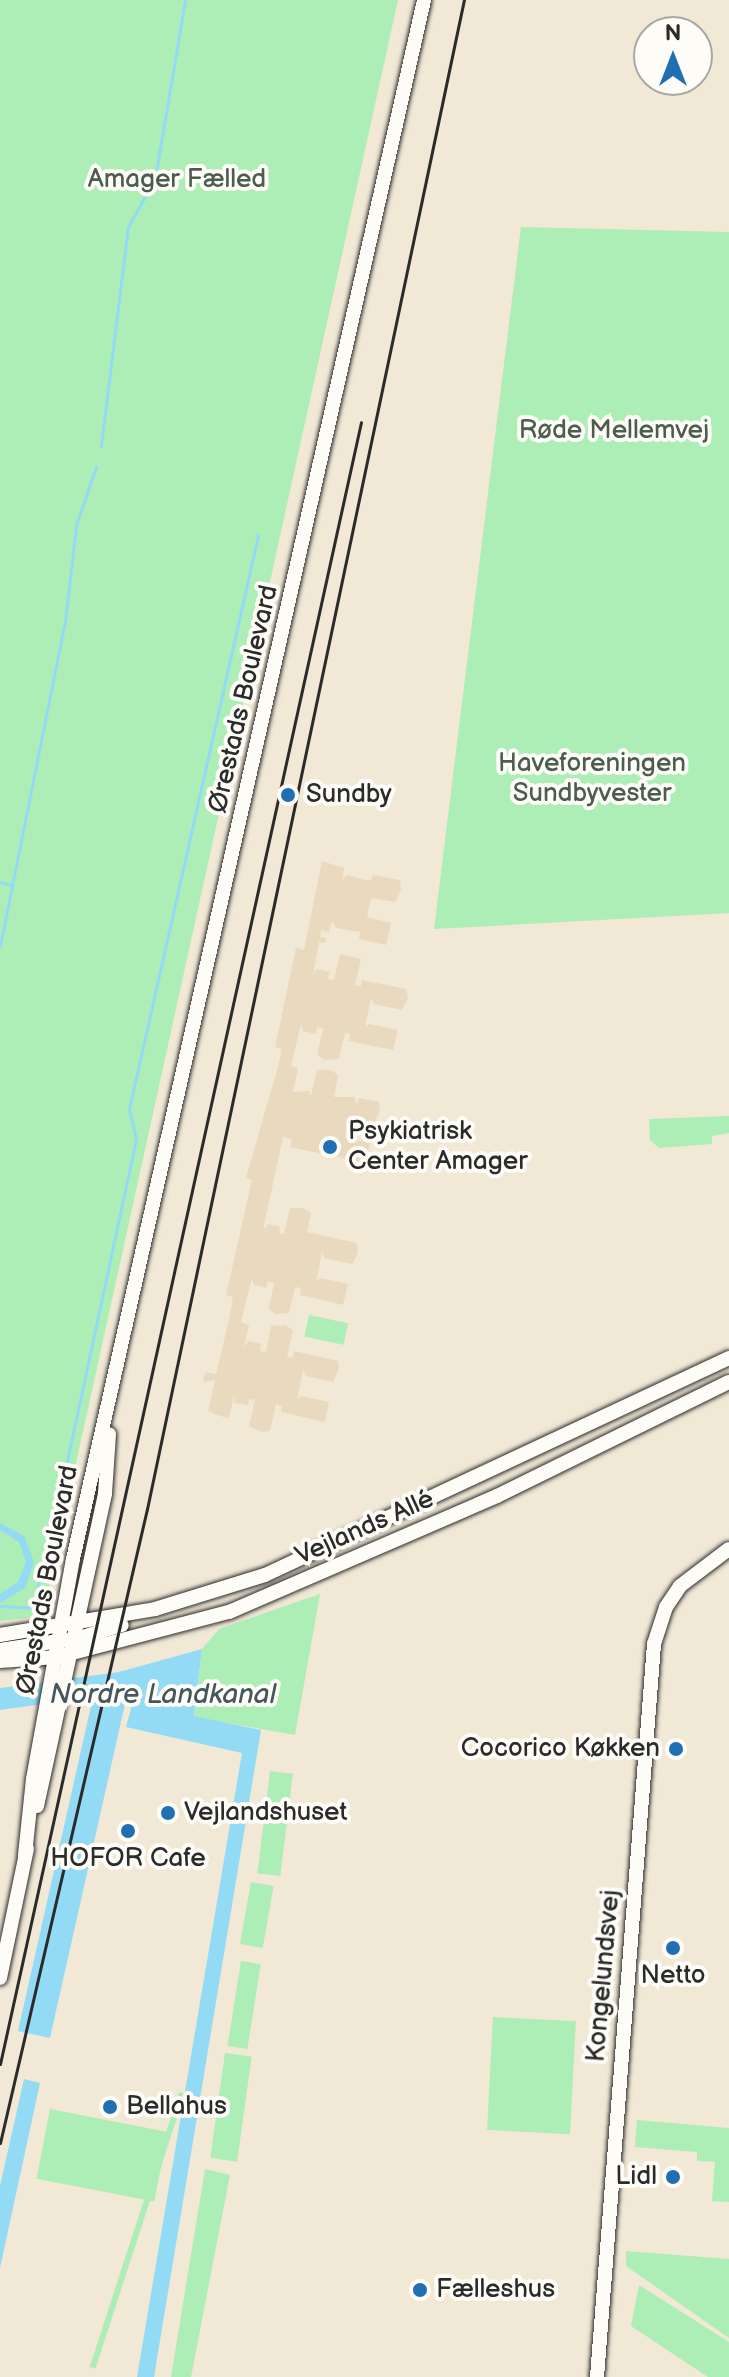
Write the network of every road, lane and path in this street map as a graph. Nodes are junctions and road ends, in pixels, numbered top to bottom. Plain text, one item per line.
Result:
1 (424, 0) edge
2 (729, 1358) edge
3 (729, 1382) edge
4 (110, 1409) junction
5 (729, 1549) edge
6 (76, 1631) junction
7 (0, 1635) edge
8 (62, 1646) junction
9 (0, 1650) edge
10 (0, 1661) edge
11 (0, 1978) edge
12 (597, 2377) edge

1 - 4 street, Ørestads Boulevard
2 - 6 street, Vejlands Allé
3 - 8 street, Vejlands Allé
4 - 6 street, Ørestads Boulevard
4 - 8 street, Ørestads Boulevard
5 - 12 street, Kongelundsvej
6 - 8 street
6 - 8 street, Vejlands Allé
7 - 8 street, Vejlands Allé
8 - 9 street
8 - 10 street, Vejlands Allé
8 - 11 street, Ørestads Boulevard

